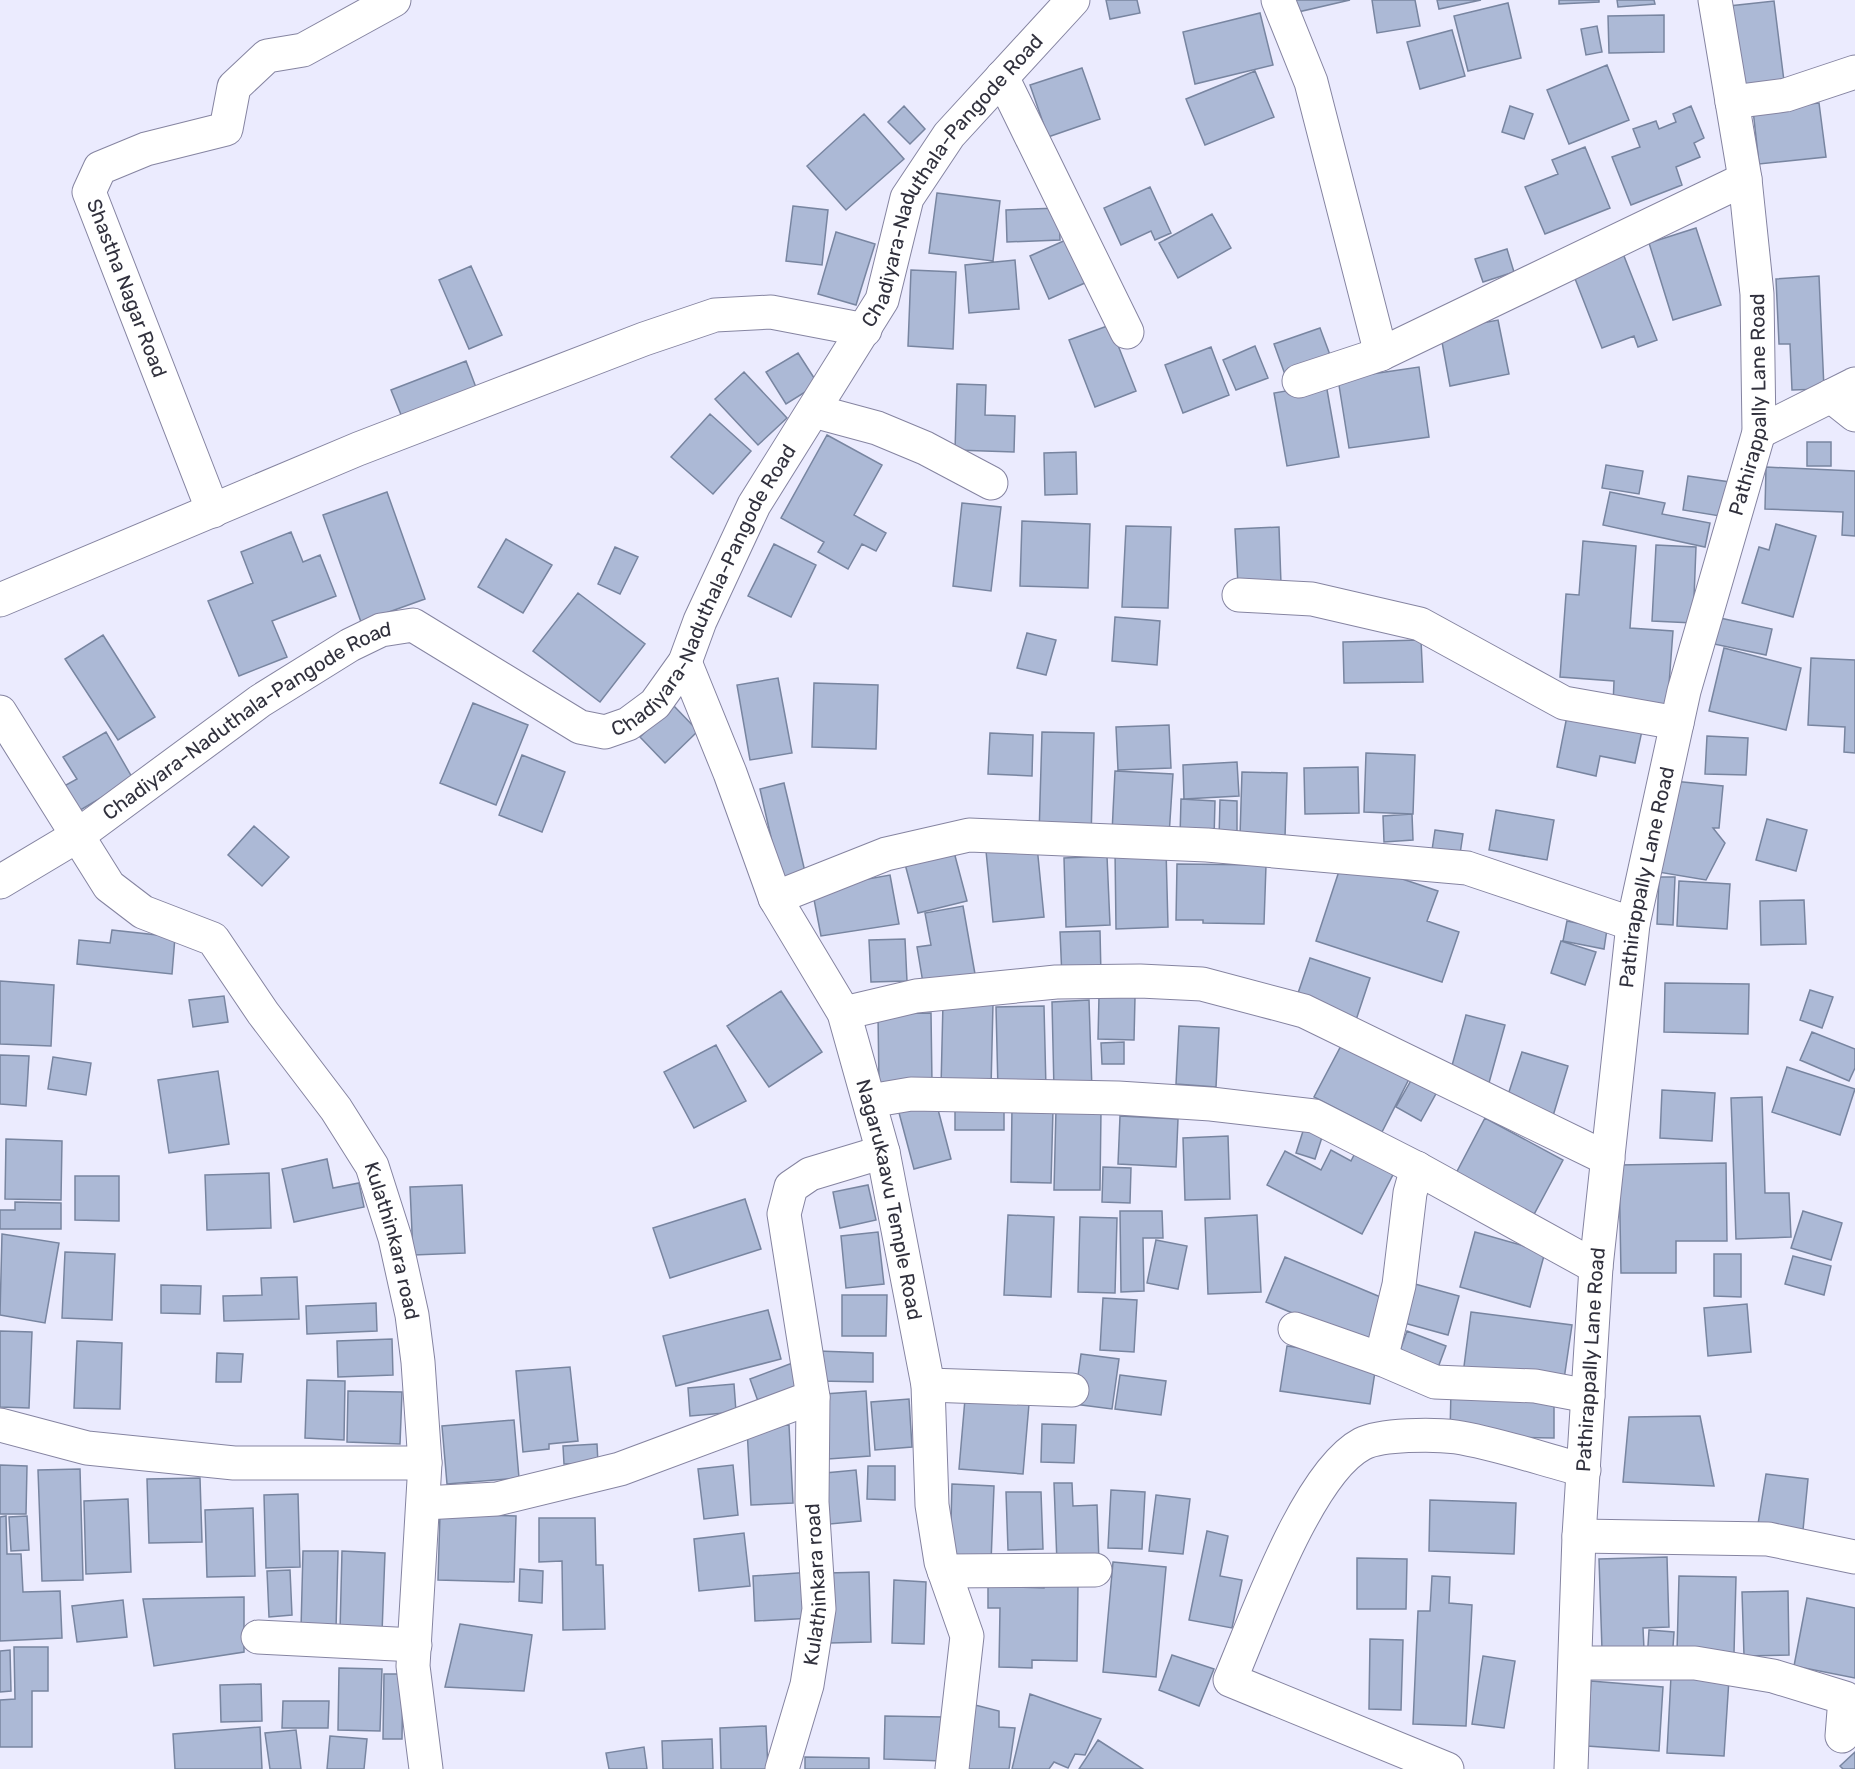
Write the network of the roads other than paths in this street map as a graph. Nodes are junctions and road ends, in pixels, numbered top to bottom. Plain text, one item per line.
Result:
1 (394, 0) edge
2 (1073, 0) edge
3 (1278, 0) edge
4 (1715, 0) edge
5 (1855, 72) edge
6 (1002, 77) junction
7 (1732, 102) junction
8 (1745, 179) junction
9 (865, 330) junction
10 (1127, 332) dead end
11 (1381, 354) junction
12 (1299, 381) dead end
13 (1847, 399) edge
14 (814, 411) junction
15 (1759, 432) junction
16 (991, 483) dead end
17 (213, 511) junction
18 (1239, 595) dead end
19 (0, 600) edge
20 (685, 662) junction
21 (0, 712) edge
22 (1677, 723) junction
23 (77, 836) junction
24 (0, 882) edge
25 (775, 898) junction
26 (1633, 924) junction
27 (844, 1013) junction
28 (870, 1101) junction
29 (883, 1152) junction
30 (1608, 1159) junction
31 (1416, 1168) junction
32 (1596, 1267) junction
33 (1295, 1329) dead end
34 (1381, 1359) junction
35 (928, 1385) junction
36 (1072, 1390) dead end
37 (1588, 1395) junction
38 (813, 1397) junction
39 (0, 1425) edge
40 (425, 1463) junction
41 (1584, 1470) junction
42 (424, 1503) junction
43 (1580, 1536) junction
44 (1855, 1557) edge
45 (1095, 1570) dead end
46 (944, 1571) junction
47 (258, 1636) dead end
48 (415, 1645) junction
49 (1576, 1663) junction
50 (1842, 1736) dead end
51 (426, 1769) edge
52 (782, 1769) edge
53 (952, 1769) edge
54 (1447, 1769) edge
55 (1571, 1769) edge

1 - 17 street, Shastha Nagar Road
2 - 6 street, Chadiyara-Naduthala-Pangode Road
3 - 11 street
4 - 7 street, Pathirappally Lane Road
5 - 7 street
6 - 9 street, Chadiyara-Naduthala-Pangode Road
6 - 10 street
7 - 8 street, Pathirappally Lane Road
8 - 11 street
8 - 15 street, Pathirappally Lane Road
9 - 14 street, Chadiyara-Naduthala-Pangode Road
9 - 17 street
11 - 12 street
13 - 15 street
14 - 16 street
14 - 20 street, Chadiyara-Naduthala-Pangode Road
15 - 22 street, Pathirappally Lane Road
17 - 19 street
18 - 22 street
20 - 23 street, Chadiyara-Naduthala-Pangode Road
20 - 25 street, Nagarukaavu Temple Road
21 - 23 street, Kulathinkara road
22 - 26 street, Pathirappally Lane Road
23 - 24 street, Chadiyara-Naduthala-Pangode Road
23 - 40 street, Kulathinkara road
25 - 26 street
25 - 27 street, Nagarukaavu Temple Road
26 - 30 street, Pathirappally Lane Road
27 - 28 street, Nagarukaavu Temple Road
27 - 30 street
28 - 29 street, Nagarukaavu Temple Road
28 - 31 street
29 - 35 street, Nagarukaavu Temple Road
29 - 38 street, Kulathinkara road
30 - 32 street, Pathirappally Lane Road
31 - 32 street
31 - 34 street
32 - 37 street, Pathirappally Lane Road
33 - 34 street
34 - 37 street
35 - 36 street
35 - 46 street, Nagarukaavu Temple Road
37 - 41 street, Pathirappally Lane Road
38 - 42 street
38 - 52 street, Kulathinkara road
39 - 40 street
40 - 42 street, Kulathinkara road
41 - 43 street, Pathirappally Lane Road
41 - 54 street
42 - 48 street, Kulathinkara road
43 - 44 street
43 - 49 street, Pathirappally Lane Road
45 - 46 street
46 - 53 street, Nagarukaavu Temple Road
47 - 48 street
48 - 51 street, Kulathinkara road
49 - 50 street
49 - 55 street, Pathirappally Lane Road

